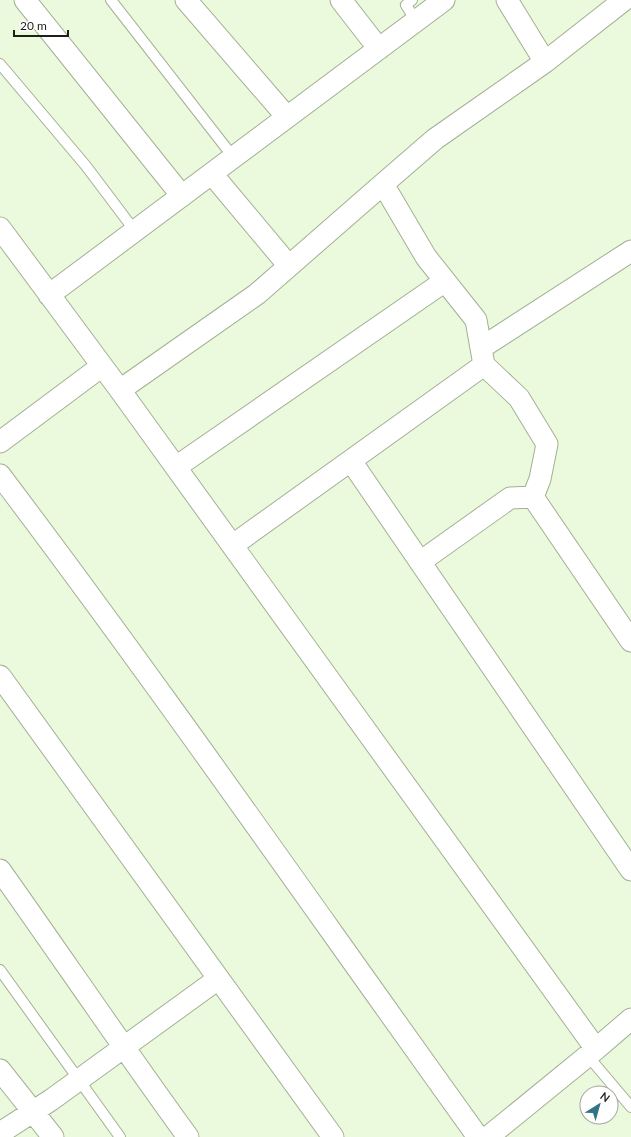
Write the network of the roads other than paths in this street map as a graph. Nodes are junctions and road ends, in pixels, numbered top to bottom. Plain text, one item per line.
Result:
1 (25, 0) edge
2 (111, 0) edge
3 (186, 0) edge
4 (341, 0) edge
5 (412, 0) edge
6 (444, 0) edge
7 (507, 0) edge
8 (624, 0) edge
9 (416, 21) junction
10 (379, 49) junction
11 (545, 62) junction
12 (0, 64) edge
13 (286, 117) junction
14 (234, 158) junction
15 (212, 174) junction
16 (382, 184) junction
17 (182, 196) junction
18 (0, 228) edge
19 (135, 231) junction
20 (631, 250) edge
21 (289, 266) junction
22 (444, 281) junction
23 (49, 295) junction
24 (482, 356) junction
25 (102, 366) junction
26 (120, 390) junction
27 (0, 442) edge
28 (351, 460) junction
29 (176, 467) junction
30 (0, 475) edge
31 (533, 497) junction
32 (233, 546) junction
33 (420, 562) junction
34 (631, 641) edge
35 (0, 676) edge
36 (0, 870) edge
37 (631, 870) edge
38 (0, 970) edge
39 (218, 979) junction
40 (631, 1018) edge
41 (123, 1047) junction
42 (592, 1052) junction
43 (0, 1070) edge
44 (79, 1080) junction
45 (631, 1107) edge
46 (33, 1112) junction
47 (0, 1133) edge
48 (500, 1133) edge
49 (53, 1137) edge
50 (120, 1137) edge
51 (188, 1137) edge
52 (333, 1137) edge
53 (478, 1137) edge

1 - 17 street
2 - 14 lane
3 - 13 street
4 - 10 street
5 - 9 lane
6 - 9 street
7 - 11 street
8 - 11 street
9 - 10 street
10 - 13 street
11 - 16 street
12 - 19 lane
13 - 14 street
14 - 15 street
15 - 17 street
15 - 21 street
16 - 21 street
16 - 22 street
17 - 19 street
18 - 23 street
19 - 23 street
20 - 24 street
21 - 26 street
22 - 24 street
22 - 29 street
23 - 25 street
24 - 28 street
24 - 31 street
25 - 26 street
25 - 27 street
26 - 29 street
28 - 32 street
28 - 33 street
29 - 32 street
30 - 53 street
31 - 33 street
31 - 34 street
32 - 42 street
33 - 37 street
35 - 39 street
36 - 41 street
38 - 44 lane
39 - 41 street
39 - 52 street
40 - 42 street
41 - 44 street
41 - 51 street
42 - 45 lane
42 - 48 street
43 - 46 street
44 - 46 street
44 - 50 lane
46 - 47 street
46 - 49 street

